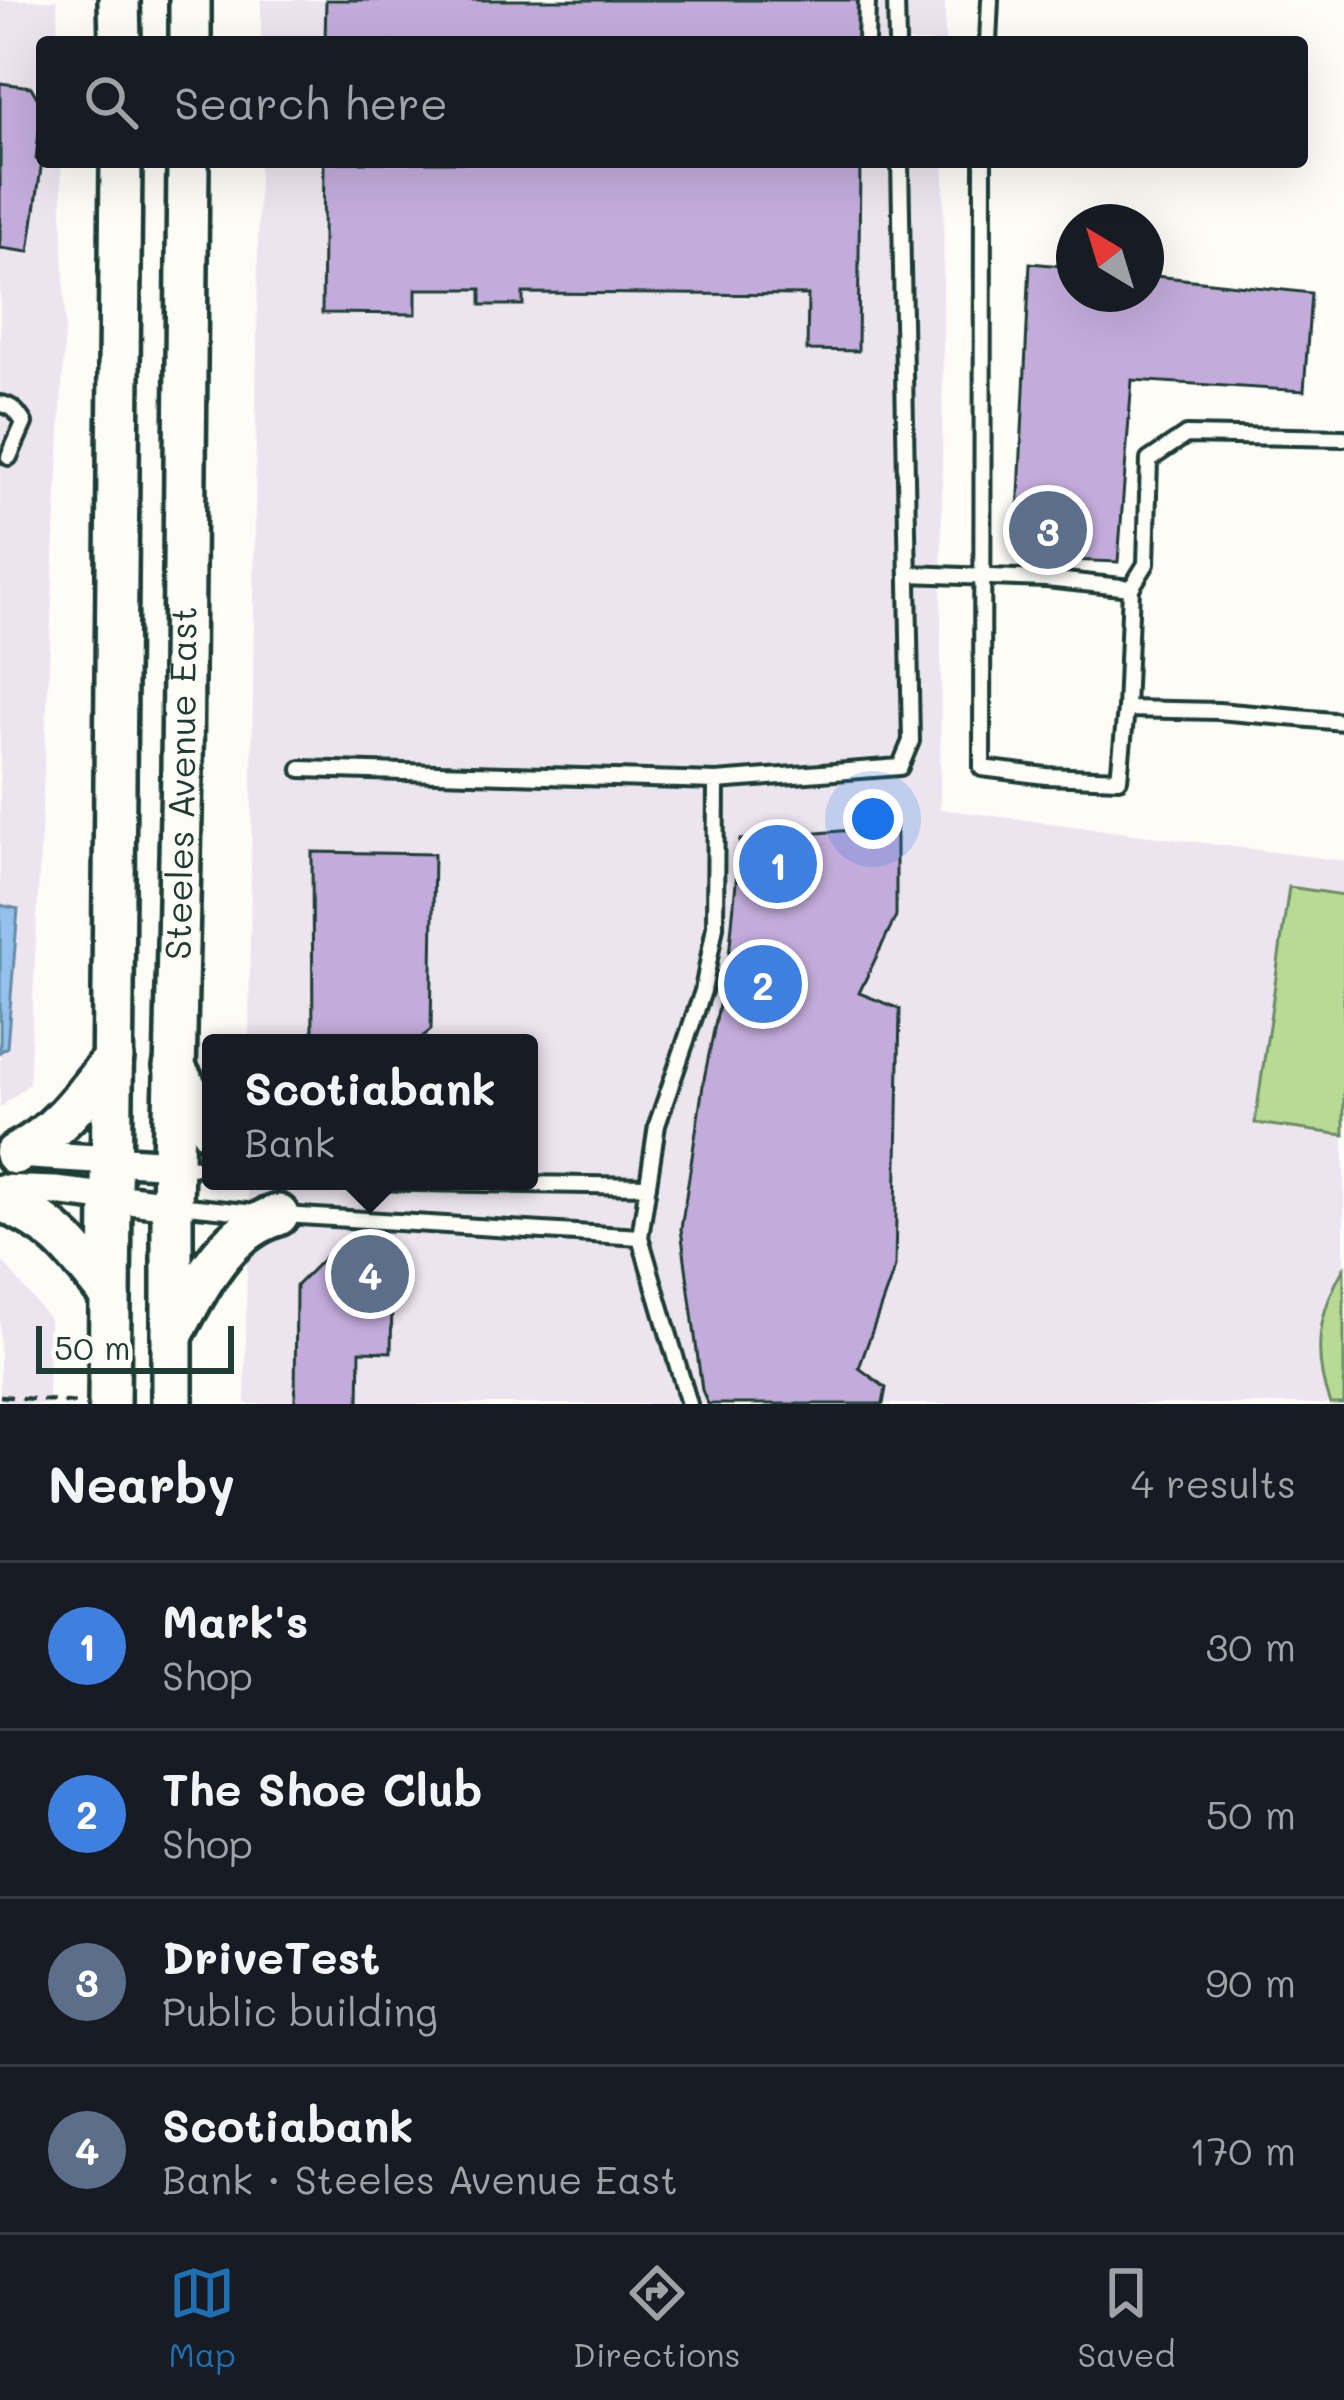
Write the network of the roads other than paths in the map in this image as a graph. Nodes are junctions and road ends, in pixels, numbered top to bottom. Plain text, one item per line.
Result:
1 (119, 0) edge
2 (190, 0) edge
3 (867, 0) edge
4 (896, 0) edge
5 (989, 0) edge
6 (120, 36) edge
7 (190, 36) edge
8 (866, 36) edge
9 (897, 36) edge
10 (988, 36) edge
11 (121, 168) edge
12 (188, 168) edge
13 (900, 168) edge
14 (983, 168) edge
15 (0, 404) edge
16 (1344, 437) edge
17 (9, 457) dead end
18 (909, 574) junction
19 (981, 578) junction
20 (1131, 588) junction
21 (1126, 709) junction
22 (1344, 722) edge
23 (301, 769) dead end
24 (716, 781) junction
25 (113, 1058) junction
26 (174, 1067) junction
27 (202, 1115) edge
28 (5, 1165) edge
29 (192, 1166) edge
30 (111, 1179) junction
31 (538, 1184) edge
32 (648, 1186) junction
33 (0, 1200) edge
34 (172, 1205) junction
35 (278, 1215) junction
36 (640, 1237) junction
37 (110, 1296) junction
38 (173, 1334) junction
39 (109, 1404) edge
40 (172, 1404) edge
41 (689, 1404) edge

1 - 6 main road
2 - 7 main road
3 - 8 lane
4 - 9 lane
5 - 10 lane
11 - 25 main road, Steeles Avenue East
12 - 26 main road, Steeles Avenue East
13 - 18 lane
14 - 19 lane
15 - 17 lane
16 - 20 lane
18 - 19 lane
18 - 24 lane
19 - 20 lane
19 - 21 lane
20 - 21 lane
21 - 22 lane
23 - 24 lane
24 - 32 lane
25 - 28 main road
25 - 30 main road, Steeles Avenue East
26 - 27 main road
26 - 29 main road, Steeles Avenue East
28 - 30 street
28 - 30 street
29 - 30 street
29 - 34 main road, Steeles Avenue East
30 - 34 street
30 - 37 main road, Steeles Avenue East
31 - 32 lane
32 - 36 lane
33 - 37 main road
34 - 35 lane
34 - 38 main road, Steeles Avenue East
35 - 36 lane
35 - 38 main road
36 - 41 lane
37 - 39 main road, Steeles Avenue East
38 - 40 main road, Steeles Avenue East

